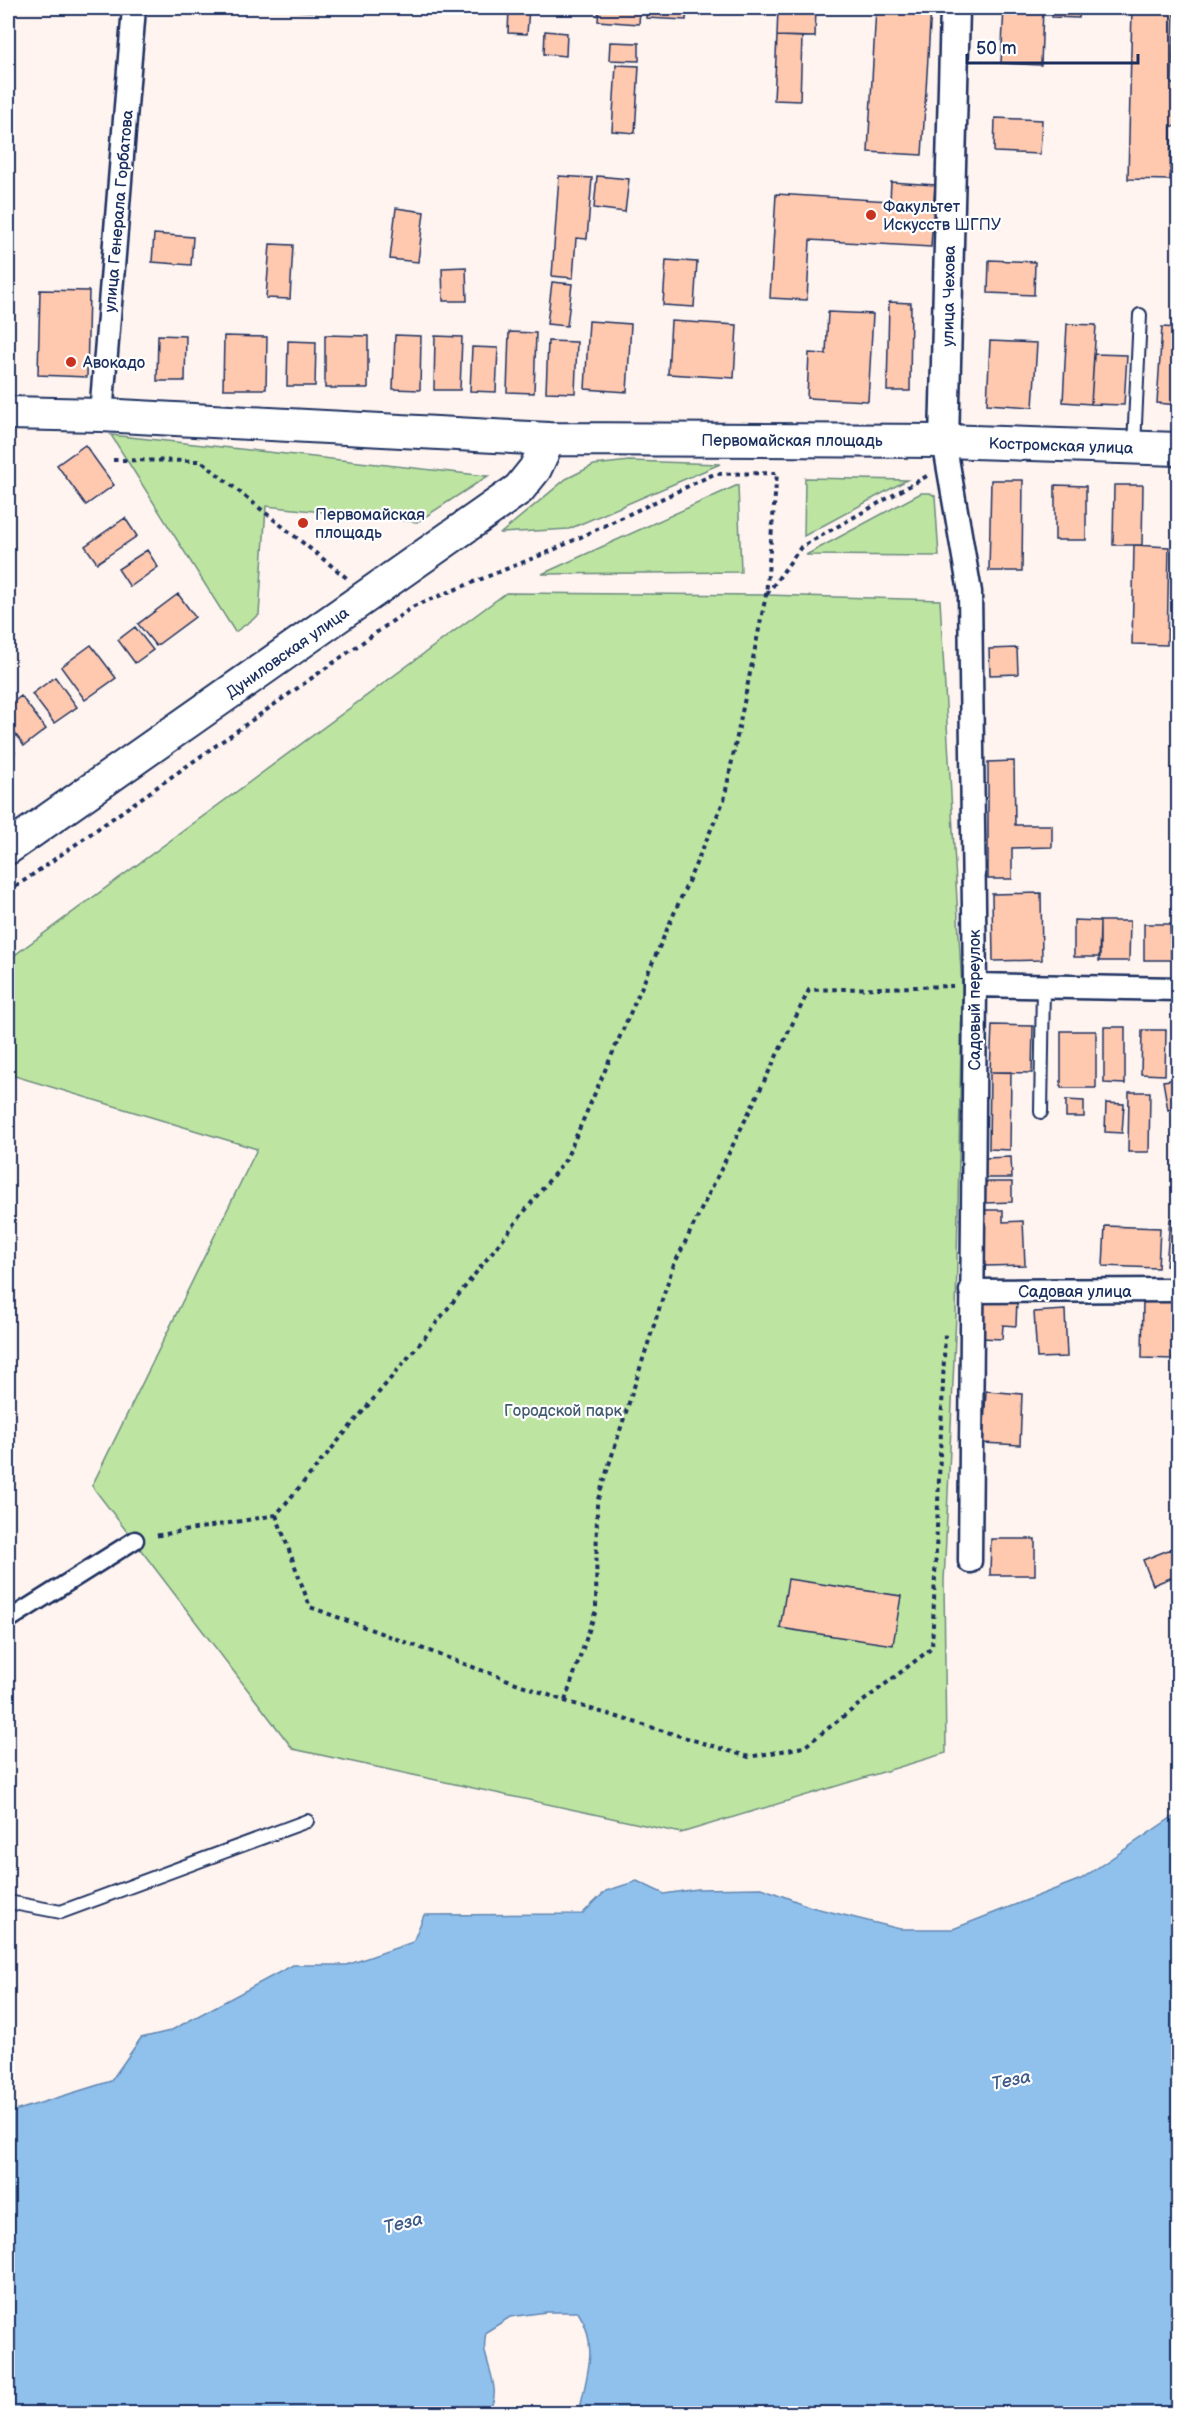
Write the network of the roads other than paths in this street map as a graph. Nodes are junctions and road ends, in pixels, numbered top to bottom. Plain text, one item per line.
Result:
1 (134, 8) edge
2 (955, 8) edge
3 (1140, 315) dead end
4 (8, 413) edge
5 (101, 415) junction
6 (549, 439) junction
7 (944, 441) junction
8 (1134, 447) junction
9 (1179, 449) edge
10 (8, 848) edge
11 (975, 985) junction
12 (1043, 986) junction
13 (1179, 989) edge
14 (1041, 1112) dead end
15 (1179, 1290) edge
16 (971, 1291) junction
17 (135, 1540) road end
18 (970, 1561) dead end
19 (8, 1620) edge
20 (307, 1821) dead end
21 (8, 1902) edge

1 - 5 street, улица Генерала Горбатова
2 - 7 street, улица Чехова
3 - 8 lane
4 - 5 main road, Первомайская площадь
5 - 6 main road, Первомайская площадь
6 - 7 main road, Первомайская площадь
6 - 10 main road, Дуниловская улица
7 - 8 main road, Костромская улица
7 - 11 street, Садовый переулок
8 - 9 main road, Костромская улица
11 - 12 street
11 - 16 street, Садовый переулок
12 - 13 street
12 - 14 lane
15 - 16 street, Садовая улица
16 - 18 street, Садовый переулок
17 - 19 street
20 - 21 lane

